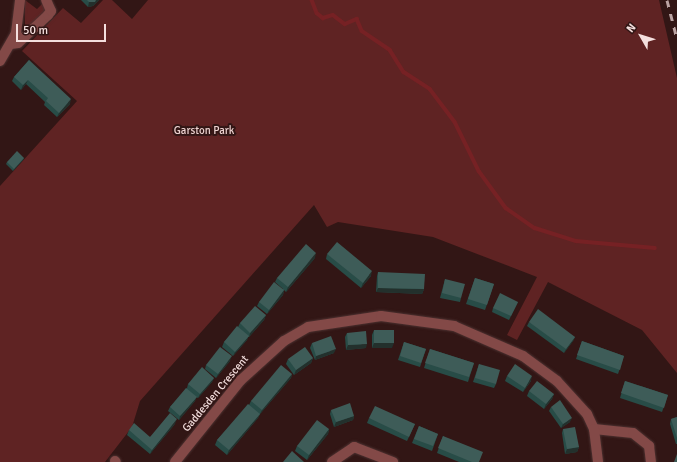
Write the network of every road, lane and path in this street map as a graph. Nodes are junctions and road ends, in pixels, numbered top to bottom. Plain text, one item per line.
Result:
1 (20, 0) edge
2 (46, 0) edge
3 (11, 44) junction
4 (0, 60) edge
5 (594, 429) junction
6 (175, 462) edge
7 (332, 462) edge
8 (393, 462) edge
9 (598, 462) edge
10 (651, 462) edge

1 - 3 street
2 - 3 street
3 - 4 street
5 - 6 street, Gaddesden Crescent
5 - 9 street, Gaddesden Crescent
5 - 10 street
7 - 8 street

